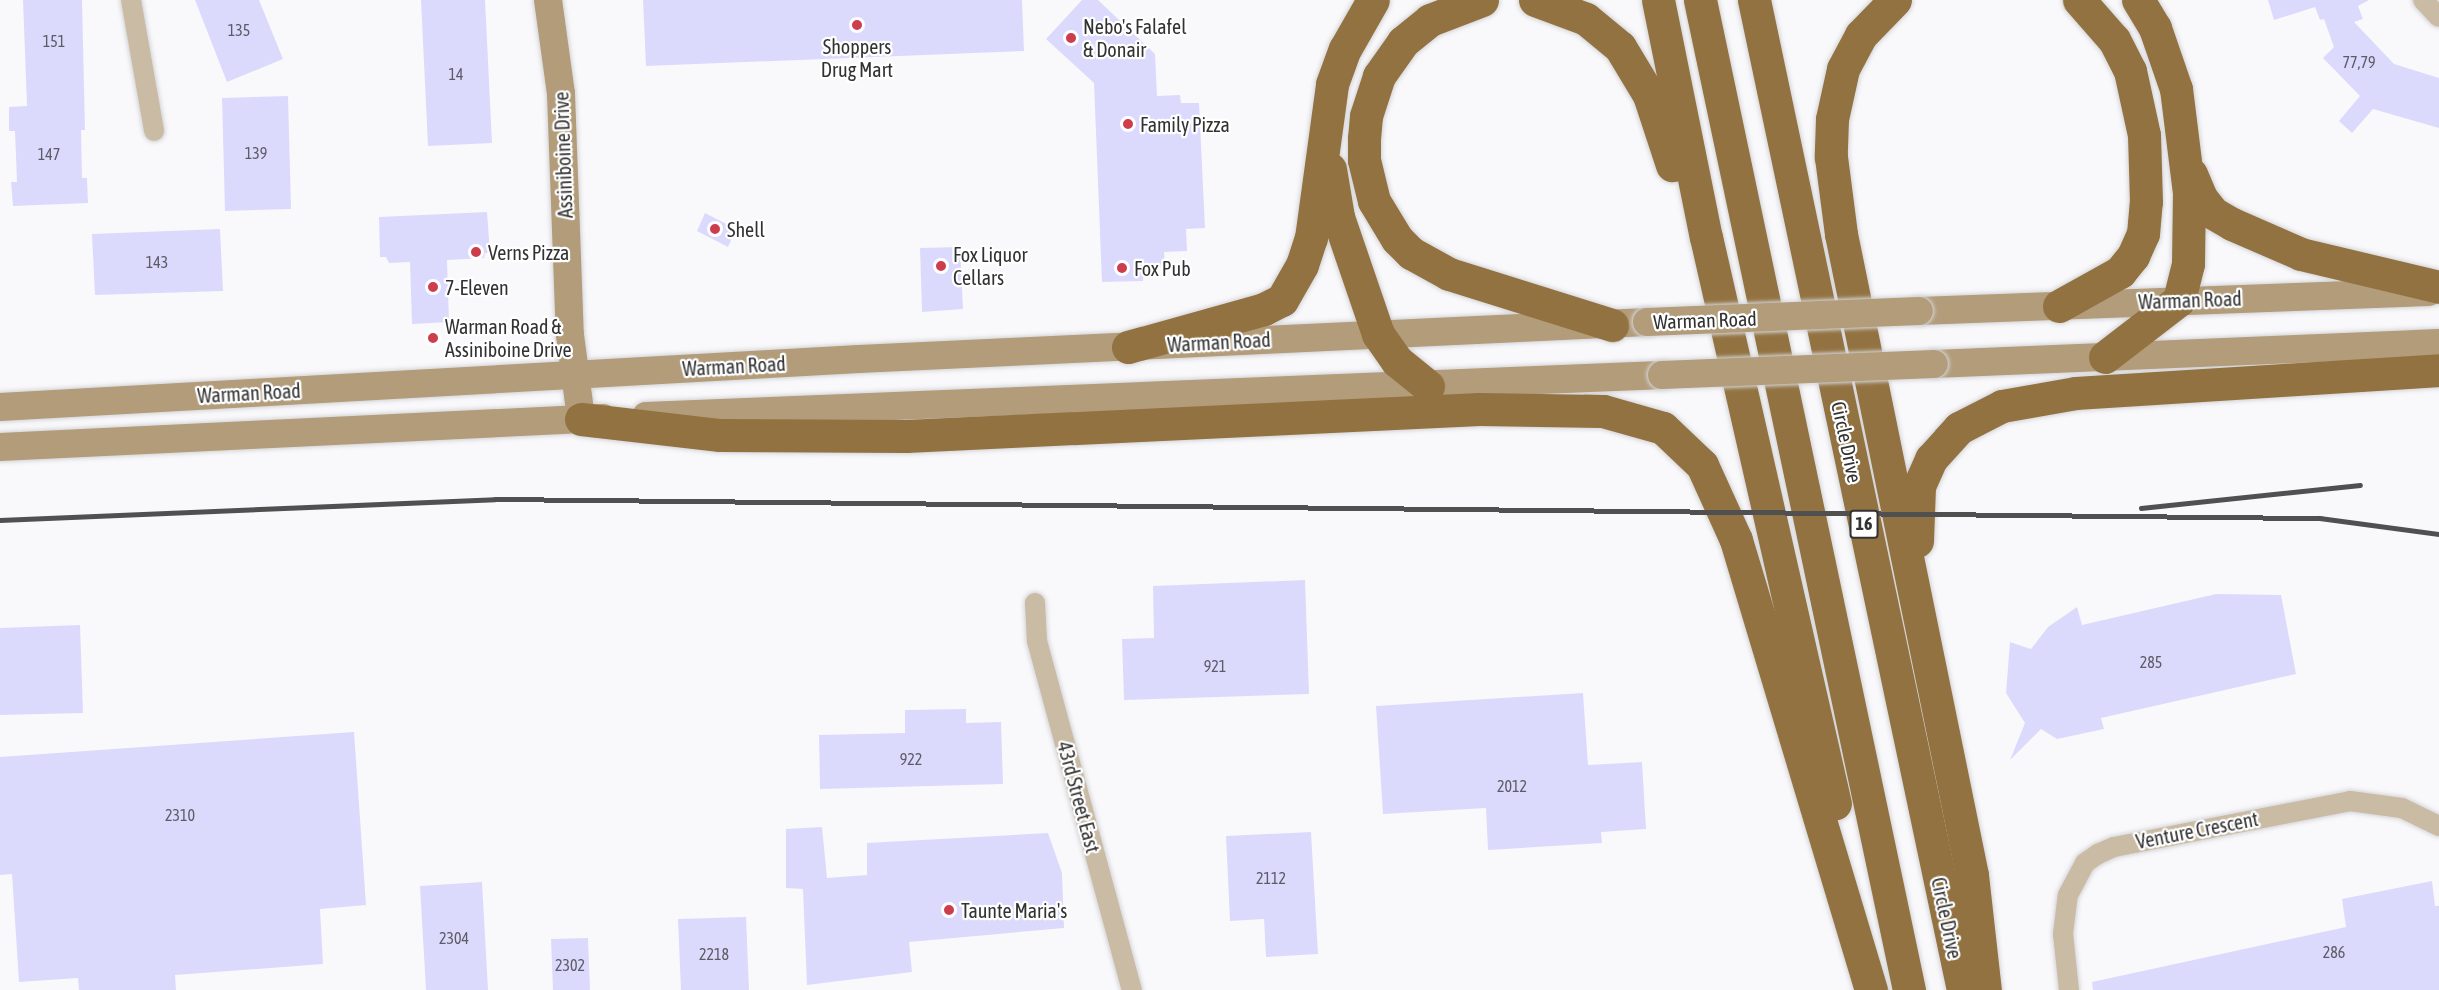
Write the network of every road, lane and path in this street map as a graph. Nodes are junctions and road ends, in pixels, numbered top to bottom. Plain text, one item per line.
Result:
1 (131, 0) edge
2 (548, 0) edge
3 (1373, 0) edge
4 (1482, 0) edge
5 (1535, 0) edge
6 (1658, 0) edge
7 (1700, 0) edge
8 (1754, 0) edge
9 (1895, 0) edge
10 (2079, 0) edge
11 (2138, 0) edge
12 (2423, 0) edge
13 (2439, 17) edge
14 (1326, 119) junction
15 (154, 131) dead end
16 (2186, 152) junction
17 (2439, 289) edge
18 (2179, 300) junction
19 (2059, 306) junction
20 (1612, 325) junction
21 (1378, 334) junction
22 (2439, 344) edge
23 (1128, 347) junction
24 (2105, 357) junction
25 (2439, 370) edge
26 (575, 375) junction
27 (1428, 387) junction
28 (0, 407) edge
29 (581, 419) junction
30 (0, 447) edge
31 (1781, 566) junction
32 (1035, 603) dead end
33 (1923, 632) junction
34 (2439, 826) edge
35 (1132, 990) edge
36 (1871, 990) edge
37 (1876, 990) edge
38 (1908, 990) edge
39 (1963, 990) edge
40 (1985, 990) edge
41 (2068, 990) edge

1 - 15 street
2 - 26 main road, Assiniboine Drive
3 - 14 highway
4 - 20 highway
5 - 31 highway
6 - 31 highway
7 - 38 highway
8 - 39 highway, Circle Drive / 16
9 - 33 highway
10 - 19 highway
11 - 16 highway
12 - 13 street
14 - 21 highway
14 - 23 highway
16 - 17 highway
16 - 18 highway
17 - 18 main road, Warman Road
18 - 19 main road, Warman Road
18 - 24 highway
19 - 20 main road, Warman Road, bridge
20 - 21 main road, Warman Road
21 - 23 main road, Warman Road
21 - 27 highway
22 - 24 main road, Warman Road
23 - 26 main road, Warman Road
24 - 27 main road, Warman Road, bridge
25 - 33 highway
26 - 28 main road, Warman Road
26 - 29 main road, Assiniboine Drive
27 - 29 main road, Warman Road
29 - 30 main road, Warman Road
29 - 36 highway
31 - 37 highway
32 - 35 street, 43rd Street East
33 - 40 highway
34 - 41 street, Venture Crescent

